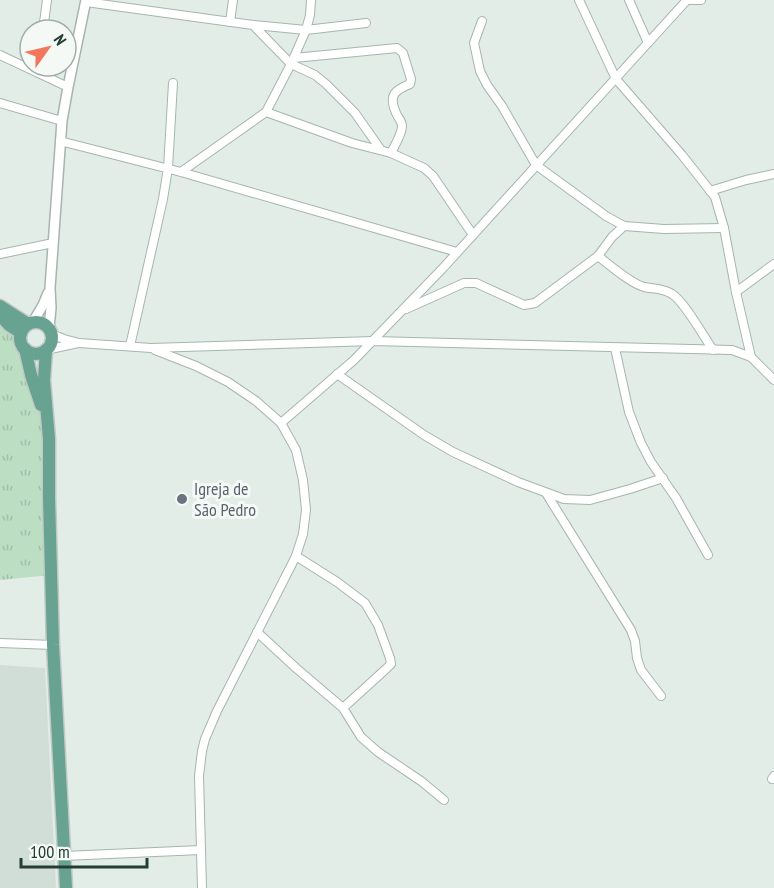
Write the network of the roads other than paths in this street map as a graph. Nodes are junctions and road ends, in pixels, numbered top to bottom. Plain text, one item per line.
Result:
1 (47, 0) edge
2 (233, 0) edge
3 (312, 0) edge
4 (579, 0) edge
5 (629, 0) edge
6 (687, 0) edge
7 (701, 0) edge
8 (86, 1) edge
9 (45, 18) edge
10 (482, 21) dead end
11 (230, 22) junction
12 (366, 23) dead end
13 (253, 25) junction
14 (306, 30) junction
15 (648, 42) junction
16 (0, 55) edge
17 (292, 61) junction
18 (18, 62) edge
19 (52, 78) edge
20 (616, 79) junction
21 (173, 83) dead end
22 (68, 87) junction
23 (0, 104) edge
24 (266, 112) junction
25 (62, 121) junction
26 (60, 141) junction
27 (381, 150) junction
28 (391, 153) junction
29 (536, 165) junction
30 (168, 168) junction
31 (181, 172) junction
32 (774, 174) edge
33 (710, 191) junction
34 (624, 226) junction
35 (724, 228) junction
36 (473, 235) junction
37 (53, 243) junction
38 (457, 252) junction
39 (0, 254) edge
40 (597, 256) junction
41 (774, 264) edge
42 (50, 288) junction
43 (736, 292) junction
44 (0, 306) edge
45 (402, 311) junction
46 (0, 315) edge
47 (27, 326) junction
48 (50, 331) junction
49 (372, 341) junction
50 (79, 343) junction
51 (130, 346) junction
52 (151, 348) junction
53 (615, 348) junction
54 (25, 349) junction
55 (46, 350) junction
56 (713, 350) junction
57 (751, 357) junction
58 (337, 374) junction
59 (773, 379) edge
60 (281, 423) junction
61 (48, 429) junction
62 (663, 478) junction
63 (546, 493) junction
64 (708, 555) dead end
65 (296, 556) junction
66 (257, 632) junction
67 (0, 643) edge
68 (53, 645) junction
69 (661, 696) dead end
70 (343, 708) junction
71 (444, 800) dead end
72 (201, 850) junction
73 (64, 856) junction
74 (66, 888) edge
75 (202, 888) edge

1 - 9 street
2 - 11 street
3 - 14 street
4 - 20 street
5 - 15 street
6 - 7 street
6 - 15 street
8 - 11 street
8 - 22 street
10 - 29 street
11 - 13 street
12 - 14 street
13 - 14 street
13 - 17 street
14 - 17 street
15 - 20 street
16 - 18 street
17 - 24 street
17 - 27 street
17 - 28 street
19 - 22 street
20 - 29 street
20 - 33 street
21 - 30 street
22 - 25 street
23 - 25 street
24 - 27 street
24 - 31 street
25 - 26 street
26 - 30 street
26 - 37 street
27 - 28 street
28 - 36 street
29 - 34 street
29 - 36 street
30 - 31 street
30 - 51 street
31 - 38 street
32 - 33 street
33 - 35 street
34 - 35 street
34 - 40 street
35 - 43 street
36 - 38 street
37 - 39 street
37 - 42 street
38 - 45 street
40 - 45 street
40 - 56 street
41 - 43 street
42 - 47 street
42 - 48 street
43 - 57 street
44 - 47 main road
45 - 49 street
46 - 47 main road
47 - 48 main road
47 - 54 main road
48 - 50 street
48 - 55 main road
49 - 52 street
49 - 53 street
49 - 58 street
50 - 51 street
50 - 55 street
51 - 52 street
52 - 60 street
53 - 56 street
53 - 62 street
54 - 55 main road
54 - 61 main road
55 - 61 main road
56 - 57 street
57 - 59 street
58 - 60 street
58 - 63 street
60 - 65 street
61 - 68 main road
62 - 63 street
62 - 64 street
63 - 69 street
65 - 66 street
65 - 70 street
66 - 70 street
66 - 72 street
67 - 68 street
68 - 73 main road
70 - 71 street
72 - 73 street
72 - 75 street
73 - 74 main road

